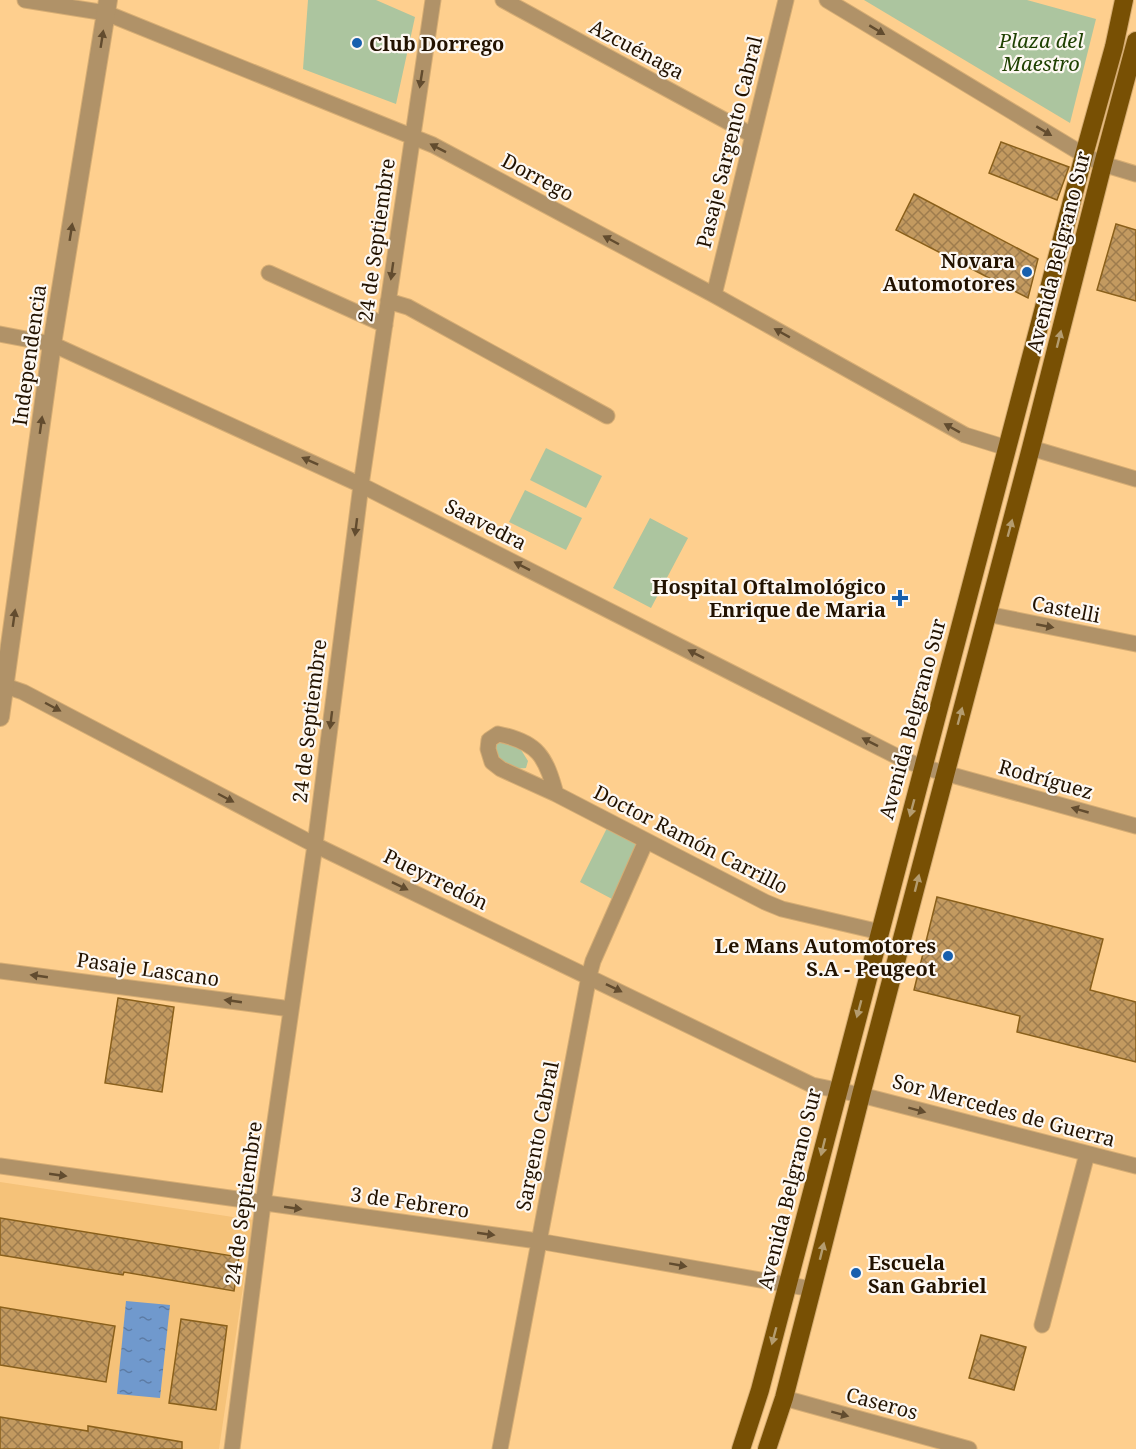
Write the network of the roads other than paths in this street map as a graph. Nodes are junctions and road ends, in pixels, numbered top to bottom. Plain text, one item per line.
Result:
1 (25, 0) edge
2 (433, 0) edge
3 (503, 0) edge
4 (786, 0) edge
5 (827, 0) edge
6 (1124, 0) edge
7 (107, 6) edge
8 (1136, 41) edge
9 (752, 135) junction
10 (412, 136) junction
11 (1084, 155) junction
12 (1103, 164) junction
13 (1136, 174) edge
14 (269, 273) dead end
15 (714, 295) junction
16 (388, 301) junction
17 (385, 325) junction
18 (0, 334) edge
19 (52, 344) junction
20 (607, 416) dead end
21 (1006, 448) junction
22 (1031, 448) junction
23 (1136, 479) edge
24 (361, 484) junction
25 (987, 614) junction
26 (1136, 644) edge
27 (3, 684) edge
28 (0, 717) edge
29 (923, 767) junction
30 (944, 773) junction
31 (556, 794) junction
32 (1136, 826) edge
33 (646, 841) junction
34 (315, 845) junction
35 (880, 932) junction
36 (0, 971) edge
37 (589, 976) junction
38 (291, 1009) junction
39 (838, 1090) junction
40 (861, 1095) junction
41 (1087, 1154) junction
42 (1136, 1166) edge
43 (0, 1167) edge
44 (263, 1203) junction
45 (538, 1241) junction
46 (788, 1284) junction
47 (813, 1289) junction
48 (1042, 1325) dead end
49 (784, 1398) junction
50 (232, 1449) edge
51 (500, 1449) edge
52 (741, 1449) edge
53 (767, 1449) edge
54 (969, 1449) edge

1 - 7 street, Dorrego
2 -> 10 street, 24 de Septiembre
3 - 9 street, Azcuénaga
4 - 9 street, Pasaje Sargento Cabral
5 -> 11 street
6 - 11 highway, Avenida Belgrano Sur
7 - 10 street, Dorrego
19 -> 7 street, Independencia
8 - 12 highway, Avenida Belgrano Sur
9 - 15 street, Pasaje Sargento Cabral
15 -> 10 street, Dorrego
10 -> 16 street, 24 de Septiembre
11 - 12 street
11 - 21 highway, Avenida Belgrano Sur
12 - 13 street
22 -> 12 highway, Avenida Belgrano Sur
14 - 17 street
21 -> 15 street, Dorrego
16 - 17 street, 24 de Septiembre
16 - 20 street
17 - 24 street, 24 de Septiembre
18 - 19 street, Saavedra
24 -> 19 street, Saavedra
27 -> 19 street, Independencia
21 - 29 highway, Avenida Belgrano Sur
22 - 23 street
25 -> 22 highway, Avenida Belgrano Sur
29 -> 24 street, Saavedra
24 -> 34 street, 24 de Septiembre
25 -> 26 street, Castelli
30 -> 25 highway, Avenida Belgrano Sur
27 - 28 street, Independencia
27 -> 34 street, Pueyrredón
29 - 30 street, Saavedra
29 -> 35 highway, Avenida Belgrano Sur
32 -> 30 street, Rodríguez
40 -> 30 highway, Avenida Belgrano Sur
31 - 31 street, Doctor Ramón Carrillo
31 - 33 street, Doctor Ramón Carrillo
33 - 35 street, Doctor Ramón Carrillo
33 - 37 street, Sargento Cabral
34 -> 37 street, Pueyrredón
34 - 38 street, 24 de Septiembre
35 -> 39 highway, Avenida Belgrano Sur
38 -> 36 street, Pasaje Lascano
37 -> 39 street, Pueyrredón
37 - 45 street, Sargento Cabral
38 - 44 street, 24 de Septiembre
39 - 40 street, Pueyrredón
39 -> 46 highway, Avenida Belgrano Sur
40 -> 41 street, Sor Mercedes de Guerra
47 -> 40 highway, Avenida Belgrano Sur
41 - 42 street, Sor Mercedes de Guerra
41 - 48 street
43 -> 44 street, 3 de Febrero
44 -> 45 street, 3 de Febrero
44 - 50 street, 24 de Septiembre
45 -> 46 street, 3 de Febrero
45 - 51 street, Sargento Cabral
46 - 47 street, 3 de Febrero
46 -> 52 highway, Avenida Belgrano Sur
47 - 49 highway, Avenida Belgrano Sur
49 - 53 highway, Avenida Belgrano Sur
49 -> 54 street, Caseros

